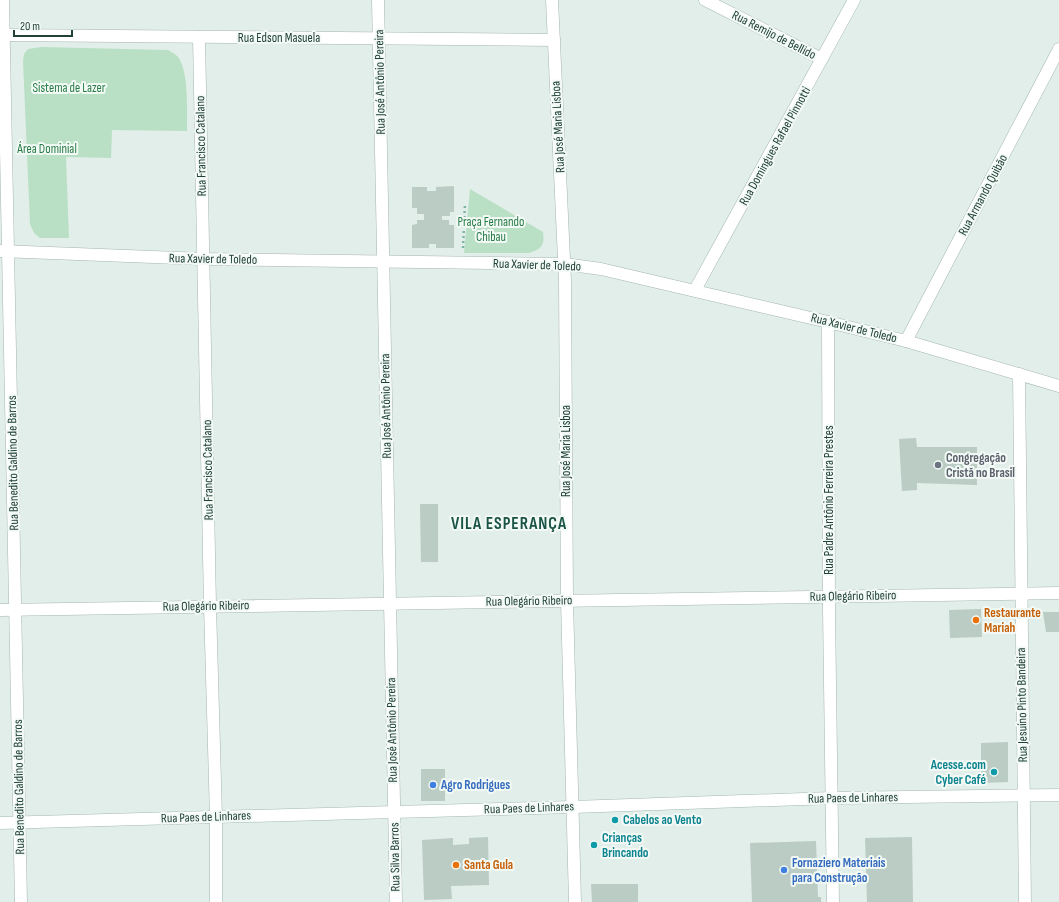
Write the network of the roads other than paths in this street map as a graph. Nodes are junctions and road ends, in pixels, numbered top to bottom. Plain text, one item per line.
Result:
1 (3, 0) edge
2 (378, 0) edge
3 (552, 0) edge
4 (705, 0) edge
5 (854, 0) edge
6 (4, 35) junction
7 (198, 37) junction
8 (379, 39) junction
9 (554, 40) junction
10 (1059, 49) edge
11 (822, 59) junction
12 (4, 252) edge
13 (204, 259) junction
14 (383, 262) junction
15 (564, 264) junction
16 (695, 290) junction
17 (828, 322) junction
18 (906, 341) junction
19 (1019, 374) junction
20 (1059, 386) edge
21 (1059, 593) edge
22 (1021, 594) junction
23 (829, 596) junction
24 (567, 601) junction
25 (390, 603) junction
26 (210, 606) junction
27 (16, 609) junction
28 (0, 610) edge
29 (1059, 795) edge
30 (1023, 796) junction
31 (832, 798) junction
32 (573, 807) junction
33 (394, 812) junction
34 (216, 817) junction
35 (0, 823) edge
36 (20, 823) junction
37 (21, 902) edge
38 (216, 902) edge
39 (396, 902) edge
40 (575, 902) edge
41 (833, 902) edge
42 (1025, 902) edge

1 - 6 street, Rua Benedito Galdino de Barros
2 - 8 street, Rua José Antônio Pereira
3 - 9 street, Rua José Maria Lisboa
4 - 11 street, Rua Remijo de Bellido
5 - 11 street, Rua Domingues Rafael Pinnotti
6 - 7 street, Rua Edson Masuela
6 - 12 street, Rua Benedito Galdino de Barros
7 - 8 street, Rua Edson Masuela
7 - 13 street, Rua Francisco Catalano
8 - 9 street, Rua Edson Masuela
8 - 14 street, Rua José Antônio Pereira
9 - 15 street, Rua José Maria Lisboa
10 - 18 street, Rua Armando Quibão
11 - 16 street, Rua Domingues Rafael Pinnotti
12 - 13 street, Rua Xavier de Toledo
12 - 27 street, Rua Benedito Galdino de Barros
13 - 14 street, Rua Xavier de Toledo
13 - 26 street, Rua Francisco Catalano
14 - 15 street, Rua Xavier de Toledo
14 - 25 street, Rua José Antônio Pereira
15 - 16 street, Rua Xavier de Toledo
15 - 24 street, Rua José Maria Lisboa
16 - 17 street, Rua Xavier de Toledo
17 - 18 street, Rua Xavier de Toledo
17 - 23 street, Rua Padre Antônio Ferreira Prestes
18 - 19 street, Rua Xavier de Toledo
19 - 20 street, Rua Xavier de Toledo
19 - 22 street, Rua Jesuíno Pinto Bandeira
21 - 22 street, Rua Olegário Ribeiro
22 - 23 street, Rua Olegário Ribeiro
22 - 30 street, Rua Jesuíno Pinto Bandeira
23 - 24 street, Rua Olegário Ribeiro
23 - 31 street, Rua Padre Antônio Ferreira Prestes
24 - 25 street, Rua Olegário Ribeiro
24 - 32 street, Rua José Maria Lisboa
25 - 26 street, Rua Olegário Ribeiro
25 - 33 street, Rua José Antônio Pereira
26 - 27 street, Rua Olegário Ribeiro
26 - 34 street, Rua Francisco Catalano
27 - 28 street, Rua Olegário Ribeiro
27 - 36 street, Rua Benedito Galdino de Barros
29 - 30 street, Rua Paes de Linhares
30 - 31 street, Rua Paes de Linhares
30 - 42 street, Rua Jesuíno Pinto Bandeira
31 - 32 street, Rua Paes de Linhares
31 - 41 street, Rua Padre Antônio Ferreira Prestes
32 - 33 street, Rua Paes de Linhares
32 - 40 street, Rua José Maria Lisboa
33 - 34 street, Rua Paes de Linhares
33 - 39 street, Rua Silva Barros
34 - 36 street, Rua Paes de Linhares
34 - 38 street, Rua Francisco Catalano
35 - 36 street, Rua Paes de Linhares
36 - 37 street, Rua Benedito Galdino de Barros

